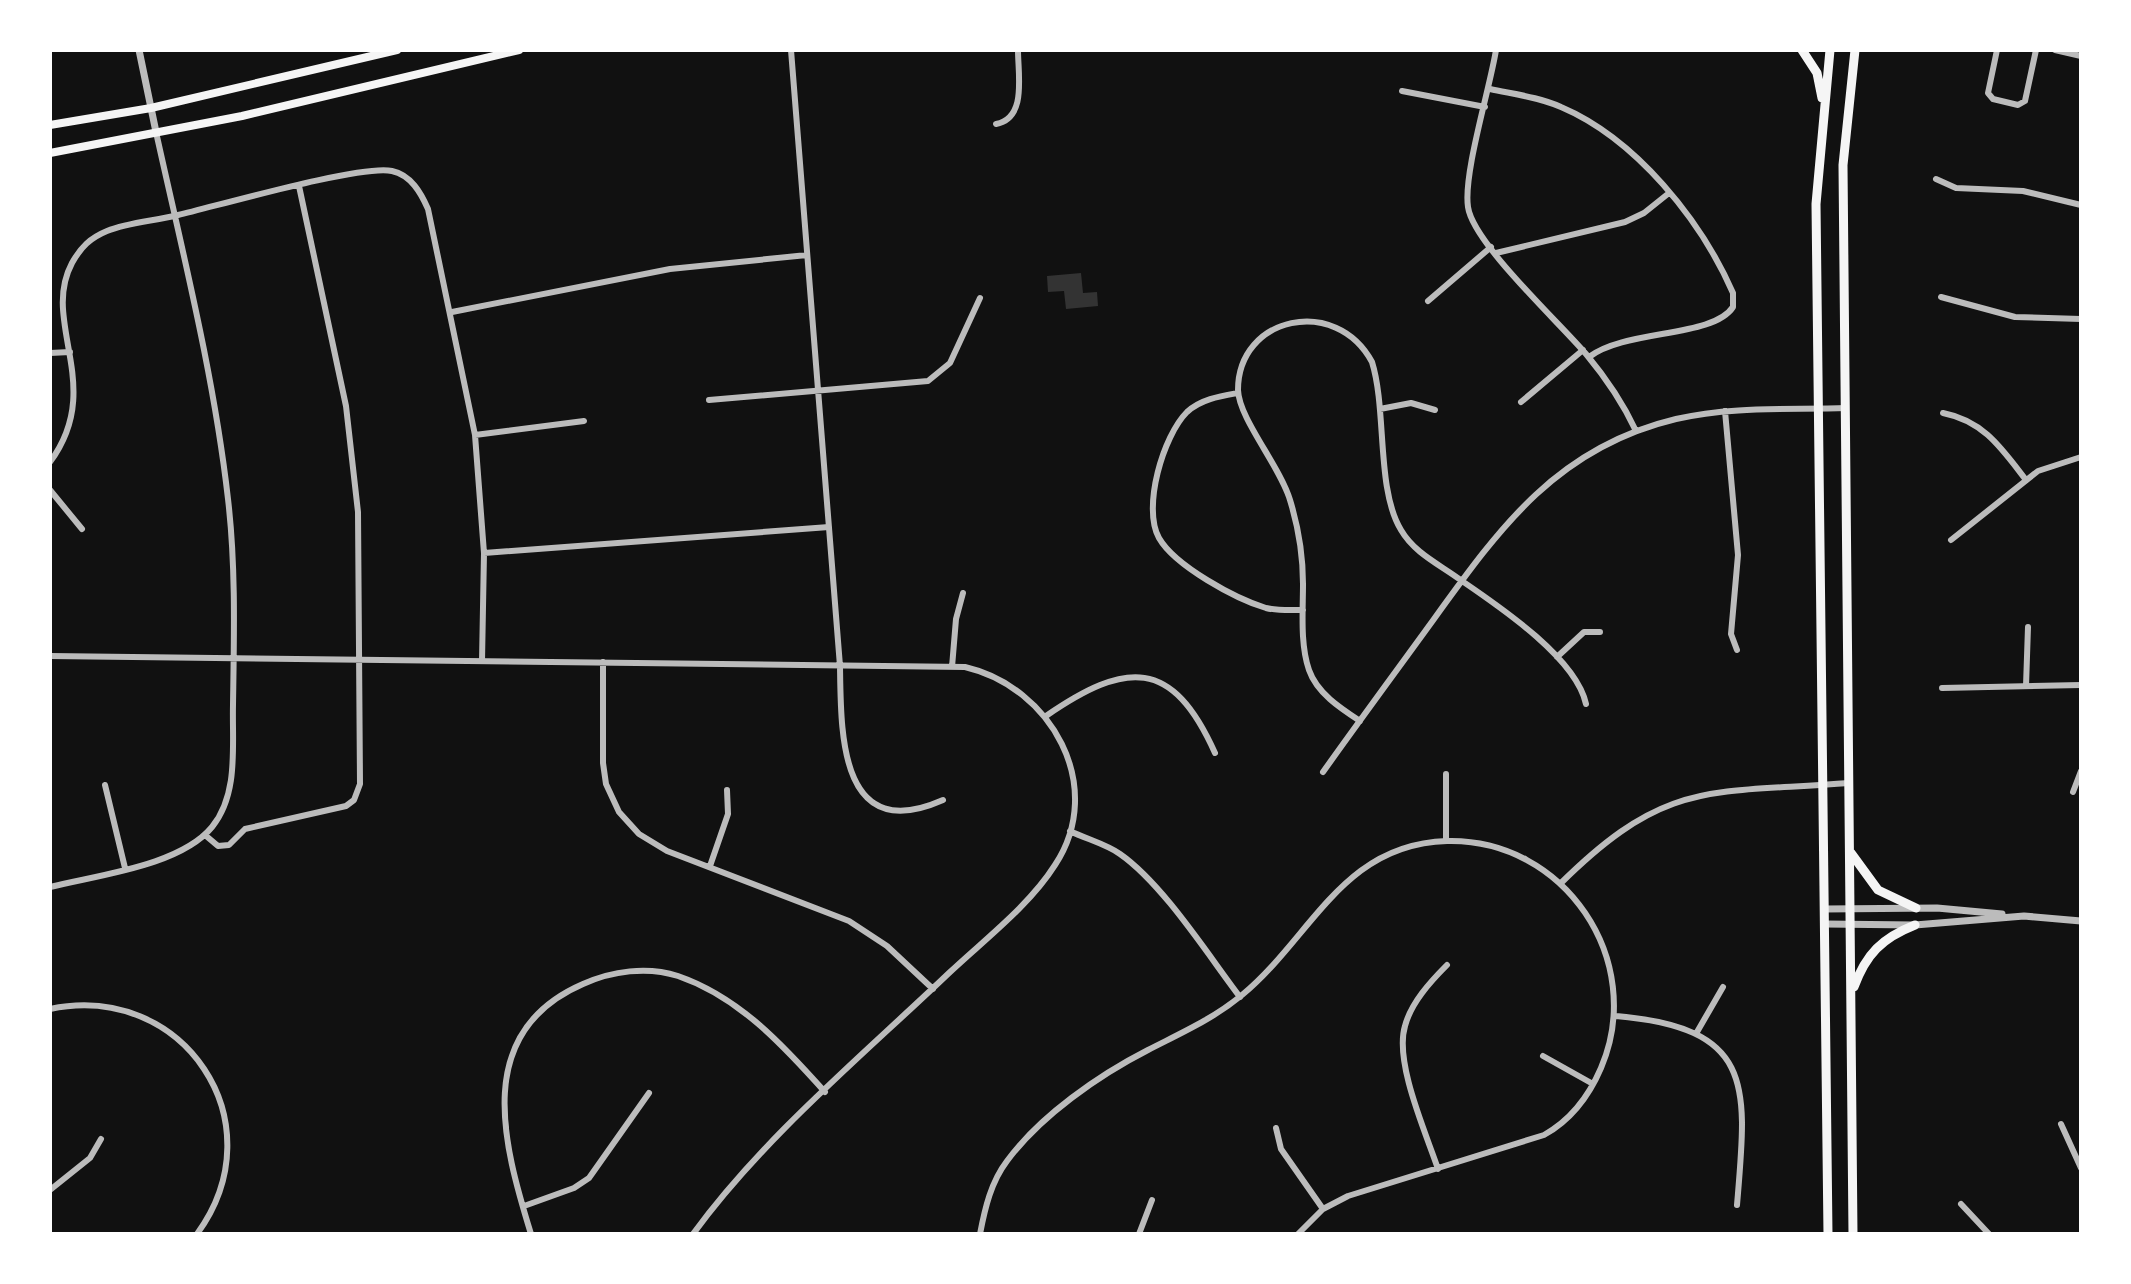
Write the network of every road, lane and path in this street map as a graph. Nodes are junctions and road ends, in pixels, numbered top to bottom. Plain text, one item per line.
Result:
1 (139, 50) edge
2 (397, 50) edge
3 (519, 50) edge
4 (791, 50) edge
5 (1018, 50) edge
6 (1496, 50) edge
7 (1802, 50) edge
8 (1830, 50) edge
9 (1855, 50) edge
10 (1997, 50) edge
11 (2036, 50) edge
12 (2055, 50) edge
13 (2081, 56) edge
14 (1490, 89) junction
15 (1402, 91) dead end
16 (1824, 105) junction
17 (1485, 107) junction
18 (151, 108) junction
19 (996, 124) dead end
20 (50, 125) edge
21 (156, 132) junction
22 (50, 153) edge
23 (1936, 179) dead end
24 (299, 186) junction
25 (1669, 193) junction
26 (2081, 205) edge
27 (175, 216) junction
28 (1494, 250) junction
29 (807, 255) junction
30 (1941, 297) dead end
31 (980, 298) dead end
32 (1428, 301) dead end
33 (452, 312) junction
34 (2081, 319) edge
35 (1583, 350) junction
36 (70, 352) junction
37 (50, 353) edge
38 (1589, 357) junction
39 (818, 392) junction
40 (1238, 393) junction
41 (709, 400) dead end
42 (1521, 402) dead end
43 (1846, 408) junction
44 (1380, 409) junction
45 (1818, 409) junction
46 (1435, 410) dead end
47 (1725, 411) junction
48 (1943, 413) dead end
49 (584, 421) dead end
50 (1636, 431) junction
51 (475, 435) junction
52 (2081, 457) edge
53 (50, 462) edge
54 (2026, 480) junction
55 (50, 490) edge
56 (829, 527) junction
57 (82, 529) dead end
58 (1951, 540) dead end
59 (484, 553) junction
60 (1462, 580) junction
61 (963, 593) dead end
62 (1303, 610) junction
63 (2028, 627) dead end
64 (1600, 632) dead end
65 (1737, 650) dead end
66 (50, 656) edge
67 (1557, 657) junction
68 (233, 659) junction
69 (362, 659) junction
70 (482, 661) junction
71 (603, 662) junction
72 (840, 666) junction
73 (952, 667) junction
74 (2081, 685) edge
75 (2026, 686) junction
76 (1942, 688) dead end
77 (1586, 704) dead end
78 (1046, 716) junction
79 (1360, 721) junction
80 (1215, 753) dead end
81 (2081, 771) edge
82 (1323, 772) dead end
83 (1446, 774) dead end
84 (1849, 783) junction
85 (105, 785) dead end
86 (1821, 785) junction
87 (727, 790) dead end
88 (2073, 792) dead end
89 (943, 800) dead end
90 (1070, 831) junction
91 (205, 835) junction
92 (1446, 841) junction
93 (1850, 851) junction
94 (710, 866) junction
95 (125, 868) junction
96 (1560, 884) junction
97 (50, 887) edge
98 (1916, 908) junction
99 (1825, 909) junction
100 (1851, 909) junction
101 (2024, 916) junction
102 (2081, 921) edge
103 (1825, 924) junction
104 (1850, 925) junction
105 (1915, 925) junction
106 (1447, 965) dead end
107 (1723, 987) dead end
108 (933, 989) junction
109 (1851, 994) junction
110 (1240, 997) junction
111 (50, 1009) edge
112 (1616, 1016) junction
113 (1697, 1032) junction
114 (1543, 1056) dead end
115 (1593, 1084) junction
116 (825, 1092) junction
117 (649, 1093) dead end
118 (2061, 1124) dead end
119 (1276, 1128) dead end
120 (101, 1139) dead end
121 (2078, 1158) edge
122 (2081, 1168) edge
123 (1438, 1169) junction
124 (50, 1190) edge
125 (1152, 1200) dead end
126 (1961, 1204) dead end
127 (1737, 1205) dead end
128 (524, 1206) junction
129 (1323, 1209) junction
130 (197, 1234) edge
131 (531, 1234) edge
132 (693, 1234) edge
133 (980, 1234) edge
134 (1139, 1234) edge
135 (1298, 1234) edge
136 (1828, 1234) edge
137 (1853, 1234) edge
138 (1989, 1234) edge

1 - 18 street
2 - 18 main road
3 - 21 main road
4 - 29 street
5 - 19 street
6 - 14 street
7 - 16 main road
8 - 16 main road
9 - 43 main road
10 - 11 street
12 - 13 street
14 - 17 street
14 - 25 street
15 - 17 street
16 - 45 main road
17 - 28 street
18 - 20 main road
18 - 21 street
21 - 22 main road
21 - 27 street
23 - 26 street
24 - 27 street
24 - 33 street
24 - 69 street
25 - 28 street
25 - 38 street
27 - 36 street
27 - 68 street
28 - 32 street
28 - 35 street
29 - 33 street
29 - 39 street
30 - 34 street
31 - 39 street
33 - 51 street
35 - 38 street
35 - 42 street
36 - 37 street
36 - 53 street
38 - 50 street
39 - 41 street
39 - 56 street
40 - 44 street
40 - 62 street
40 - 62 street
43 - 45 street
43 - 84 main road
44 - 46 street
44 - 60 street
45 - 47 street
45 - 86 main road
47 - 50 street
47 - 65 street
48 - 54 street
49 - 51 street
50 - 60 street
51 - 59 street
52 - 54 street
54 - 58 street
55 - 57 street
56 - 59 street
56 - 72 street
59 - 70 street
60 - 67 street
60 - 79 street
61 - 73 street
62 - 79 street
63 - 75 street
64 - 67 street
66 - 68 street
67 - 77 street
68 - 69 street
68 - 91 street
69 - 70 street
69 - 91 street
70 - 71 street
71 - 72 street
71 - 94 street
72 - 73 street
72 - 89 street
73 - 78 street
74 - 75 street
75 - 76 street
78 - 80 street
78 - 90 street
79 - 82 street
81 - 88 street
83 - 92 street
84 - 86 street
84 - 93 main road
85 - 95 street
86 - 96 street
86 - 99 main road
87 - 94 street
90 - 108 street
90 - 110 street
91 - 95 street
92 - 96 street
92 - 110 street
93 - 98 main road
93 - 100 main road
94 - 108 street
95 - 97 street
96 - 112 street
98 - 100 street
98 - 101 street
99 - 100 street
99 - 103 main road
100 - 104 main road
101 - 102 street
101 - 105 street
103 - 104 street
103 - 136 main road
104 - 105 street
104 - 109 main road
105 - 109 main road
106 - 123 street
107 - 113 street
108 - 116 street
109 - 137 main road
110 - 133 street
111 - 130 street
112 - 113 street
112 - 115 street
113 - 127 street
114 - 115 street
115 - 123 street
116 - 128 street
116 - 132 street
117 - 128 street
118 - 121 street
119 - 129 street
120 - 124 street
121 - 122 street
123 - 129 street
125 - 134 street
126 - 138 street
128 - 131 street
129 - 135 street

